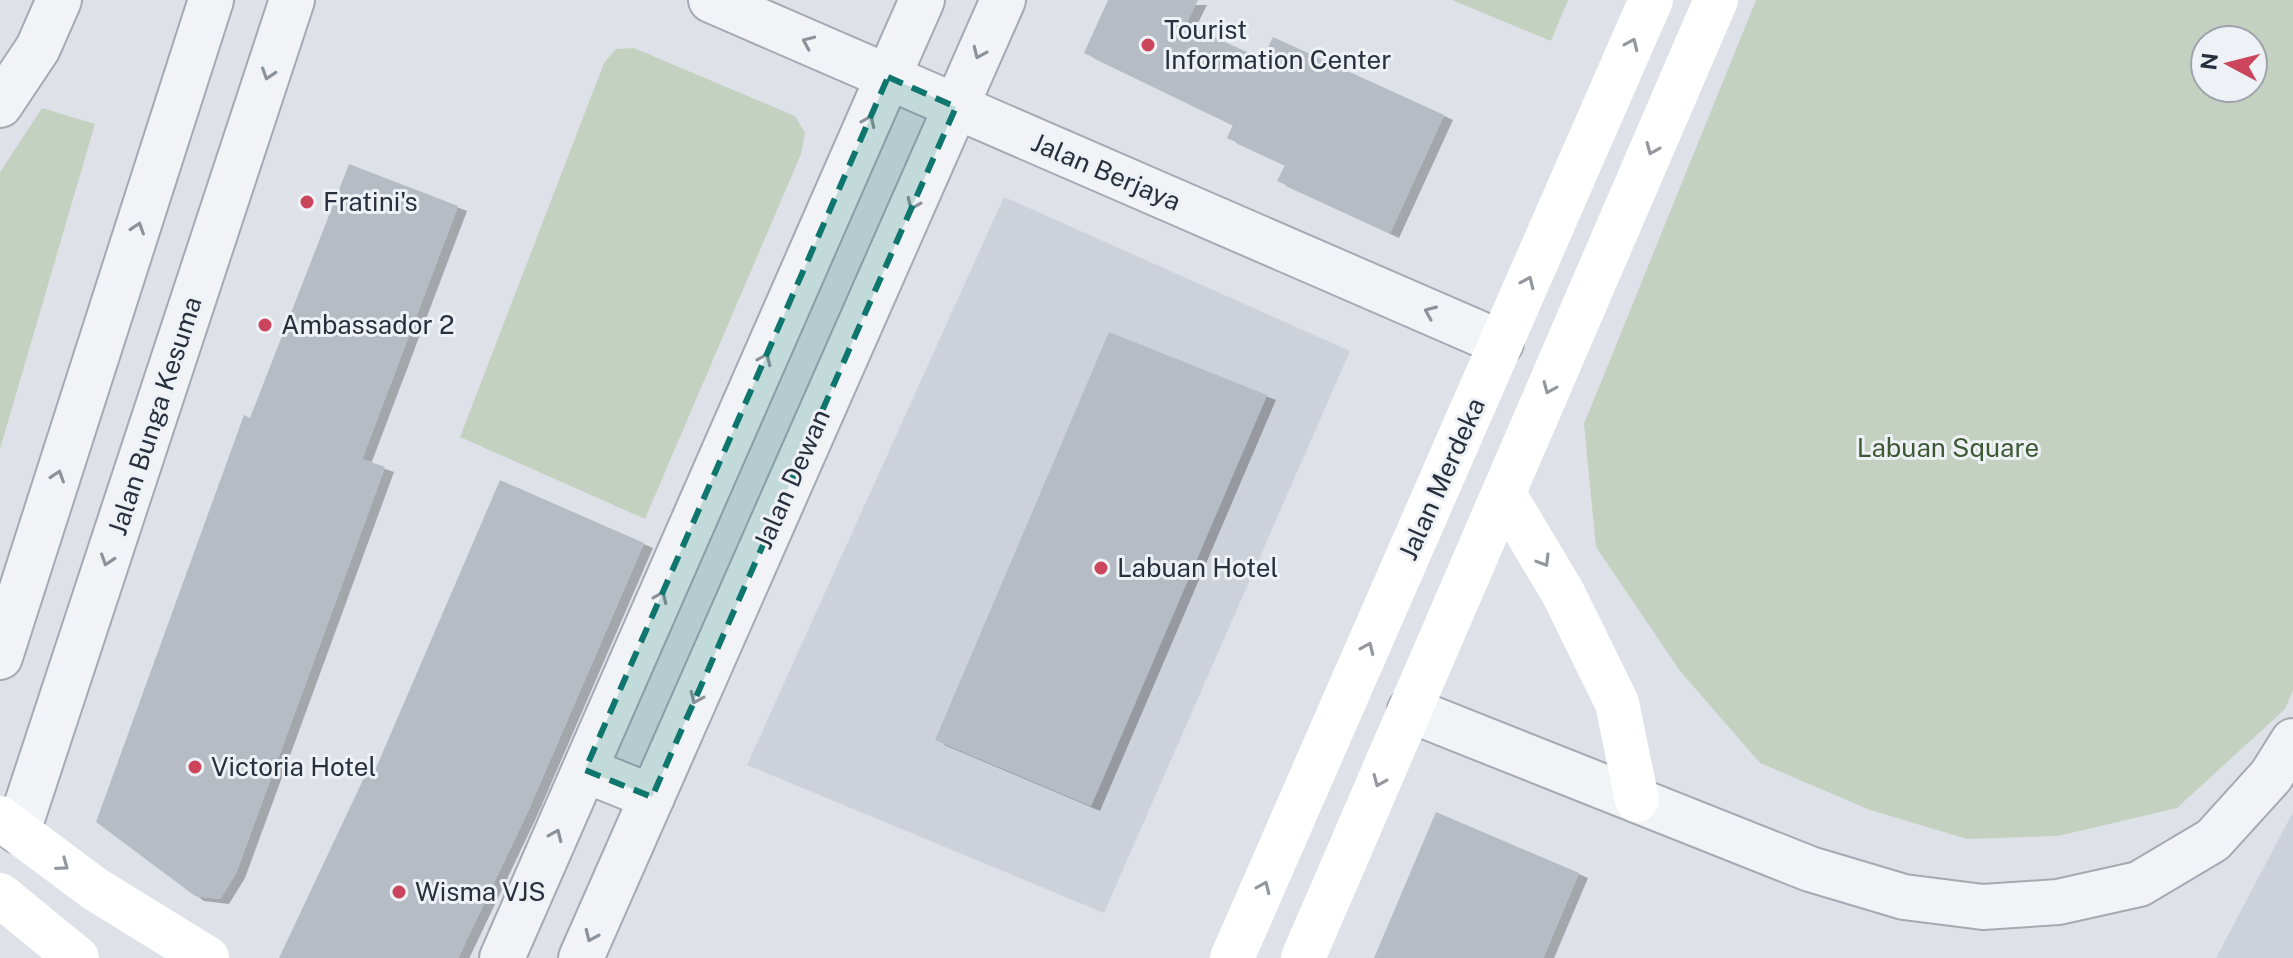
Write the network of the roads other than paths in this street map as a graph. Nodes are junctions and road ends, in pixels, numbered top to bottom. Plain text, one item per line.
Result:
1 (59, 0) edge
2 (211, 0) edge
3 (292, 0) edge
4 (711, 0) edge
5 (922, 0) edge
6 (1003, 0) edge
7 (1651, 0) edge
8 (1716, 0) edge
9 (13, 54) edge
10 (888, 77) junction
11 (0, 105) edge
12 (956, 107) junction
13 (1501, 343) junction
14 (1504, 494) junction
15 (0, 657) edge
16 (1410, 710) junction
17 (2282, 758) edge
18 (585, 770) junction
19 (652, 797) junction
20 (1637, 800) junction
21 (9, 825) edge
22 (0, 895) edge
23 (76, 957) edge
24 (207, 958) edge
25 (502, 958) edge
26 (581, 958) edge
27 (1232, 958) edge
28 (1303, 958) edge

1 - 9 street
15 -> 2 street
3 -> 21 street, Jalan Bunga Kesuma
10 -> 4 street, Jalan Berjaya
5 - 10 street
6 -> 12 street, Jalan Dewan
13 -> 7 main road, Jalan Merdeka
8 -> 14 main road
9 - 11 street
10 - 12 street, Jalan Berjaya
18 -> 10 street
13 -> 12 street, Jalan Berjaya
12 -> 19 street, Jalan Dewan
27 -> 13 main road, Jalan Merdeka
14 - 16 main road
14 -> 20 main road
16 - 20 street
16 -> 28 main road
17 - 20 street
18 - 19 street
25 -> 18 street
19 -> 26 street, Jalan Dewan
21 -> 24 main road
22 - 23 main road

